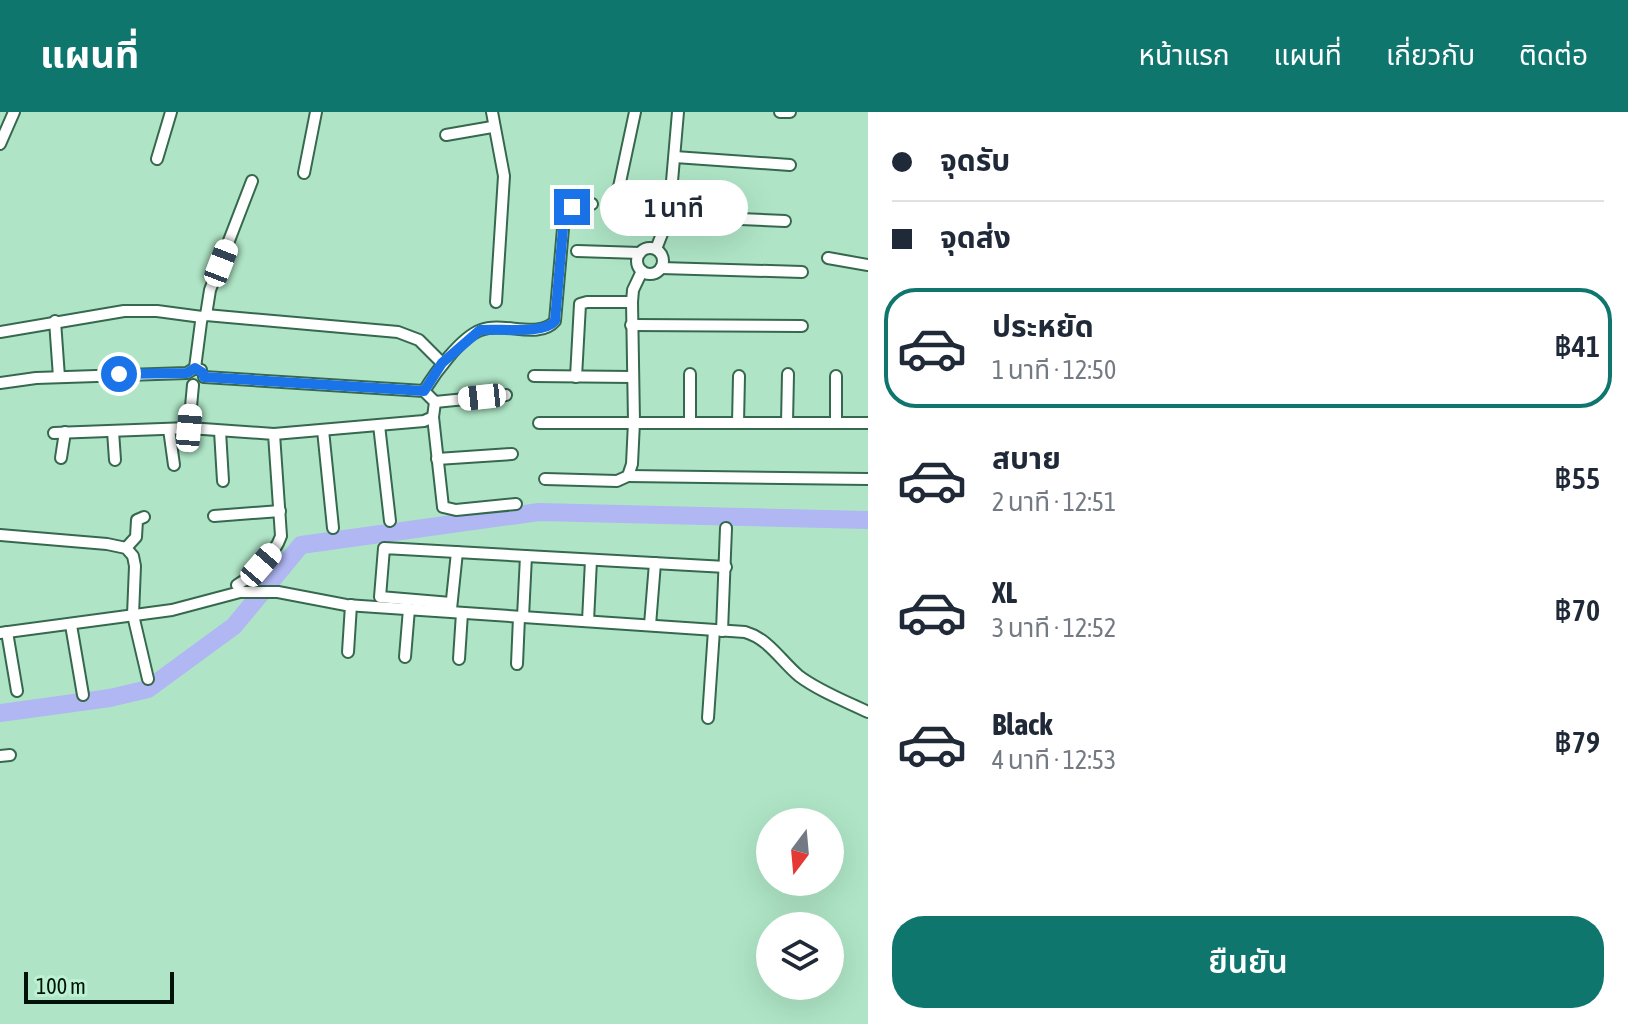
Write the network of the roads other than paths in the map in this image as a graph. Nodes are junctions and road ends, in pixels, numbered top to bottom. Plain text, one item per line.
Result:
1 (14, 112) edge
2 (171, 112) edge
3 (316, 112) edge
4 (492, 112) edge
5 (635, 112) edge
6 (678, 112) edge
7 (780, 112) edge
8 (790, 112) edge
9 (492, 127) junction
10 (446, 135) dead end
11 (0, 144) edge
12 (675, 157) junction
13 (157, 159) dead end
14 (790, 165) dead end
15 (304, 173) dead end
16 (252, 181) dead end
17 (611, 197) dead end
18 (592, 204) dead end
19 (669, 216) junction
20 (785, 221) dead end
21 (656, 249) junction
22 (577, 251) dead end
23 (640, 253) junction
24 (828, 258) dead end
25 (868, 265) edge
26 (661, 268) junction
27 (642, 271) junction
28 (802, 272) dead end
29 (496, 302) dead end
30 (632, 302) junction
31 (204, 316) junction
32 (55, 321) junction
33 (631, 325) junction
34 (802, 326) dead end
35 (0, 332) edge
36 (442, 363) junction
37 (191, 370) junction
38 (690, 374) dead end
39 (788, 374) dead end
40 (534, 376) dead end
41 (739, 376) dead end
42 (836, 376) dead end
43 (59, 377) junction
44 (204, 377) junction
45 (576, 377) junction
46 (632, 377) junction
47 (0, 383) edge
48 (193, 385) junction
49 (424, 391) junction
50 (506, 395) dead end
51 (435, 402) junction
52 (433, 417) junction
53 (634, 422) junction
54 (690, 422) junction
55 (539, 423) dead end
56 (738, 423) junction
57 (787, 423) junction
58 (836, 423) junction
59 (868, 423) edge
60 (379, 425) junction
61 (189, 428) junction
62 (169, 429) junction
63 (323, 430) junction
64 (113, 431) junction
65 (220, 431) junction
66 (274, 434) junction
67 (512, 454) dead end
68 (61, 458) dead end
69 (437, 459) junction
70 (115, 460) dead end
71 (174, 465) dead end
72 (628, 476) junction
73 (545, 479) dead end
74 (868, 479) edge
75 (223, 481) dead end
76 (516, 504) dead end
77 (280, 511) junction
78 (214, 516) dead end
79 (144, 517) dead end
80 (390, 521) dead end
81 (333, 528) dead end
82 (726, 528) dead end
83 (0, 535) edge
84 (126, 548) junction
85 (457, 552) junction
86 (526, 556) junction
87 (591, 560) junction
88 (655, 563) junction
89 (726, 567) junction
90 (238, 589) junction
91 (351, 605) junction
92 (409, 609) junction
93 (455, 609) junction
94 (133, 615) junction
95 (521, 617) junction
96 (588, 621) junction
97 (71, 625) junction
98 (650, 625) junction
99 (718, 630) junction
100 (3, 632) edge
101 (348, 652) dead end
102 (405, 657) dead end
103 (459, 659) dead end
104 (517, 664) dead end
105 (148, 679) dead end
106 (17, 691) dead end
107 (83, 695) dead end
108 (868, 712) edge
109 (708, 718) dead end

1 - 11 street
2 - 13 street
3 - 15 street
4 - 9 street
5 - 17 street
6 - 12 street
7 - 8 street
9 - 10 street
9 - 29 street
12 - 14 street
12 - 19 street
16 - 31 street
18 - 36 street
19 - 20 street
19 - 21 street
21 - 23 street
21 - 26 street
22 - 23 street
23 - 27 street
24 - 25 street
26 - 27 street
26 - 28 street
27 - 30 street
30 - 33 street
30 - 45 street
31 - 32 street
31 - 36 street
31 - 37 street
32 - 35 street
32 - 43 street
33 - 34 street
33 - 46 street
36 - 49 street
37 - 43 street
37 - 44 street
37 - 48 street
38 - 54 street
39 - 57 street
40 - 45 street
41 - 56 street
42 - 58 street
43 - 47 street
44 - 48 street
44 - 49 street
45 - 46 street
46 - 53 street
48 - 61 street
49 - 51 street
50 - 51 street
51 - 52 street
52 - 60 street
52 - 69 street
53 - 54 street
53 - 55 street
53 - 72 street
54 - 56 street
56 - 57 street
57 - 58 street
58 - 59 street
60 - 63 street
60 - 80 street
61 - 62 street
61 - 65 street
62 - 64 street
62 - 71 street
63 - 66 street
63 - 81 street
64 - 68 street
64 - 70 street
65 - 66 street
65 - 75 street
66 - 77 street
67 - 69 street
69 - 76 street
72 - 73 street
72 - 74 street
77 - 78 street
77 - 90 street
79 - 84 street
82 - 89 street
83 - 84 street
84 - 94 street
85 - 86 street
85 - 93 street
85 - 93 street
86 - 87 street
86 - 95 street
87 - 88 street
87 - 96 street
88 - 89 street
88 - 98 street
89 - 99 street
90 - 91 street
90 - 94 street
91 - 92 street
91 - 101 street
92 - 93 street
92 - 102 street
93 - 95 street
93 - 103 street
94 - 97 street
94 - 105 street
95 - 96 street
95 - 104 street
96 - 98 street
97 - 100 street
97 - 107 street
98 - 99 street
99 - 108 street
99 - 109 street
100 - 106 street

